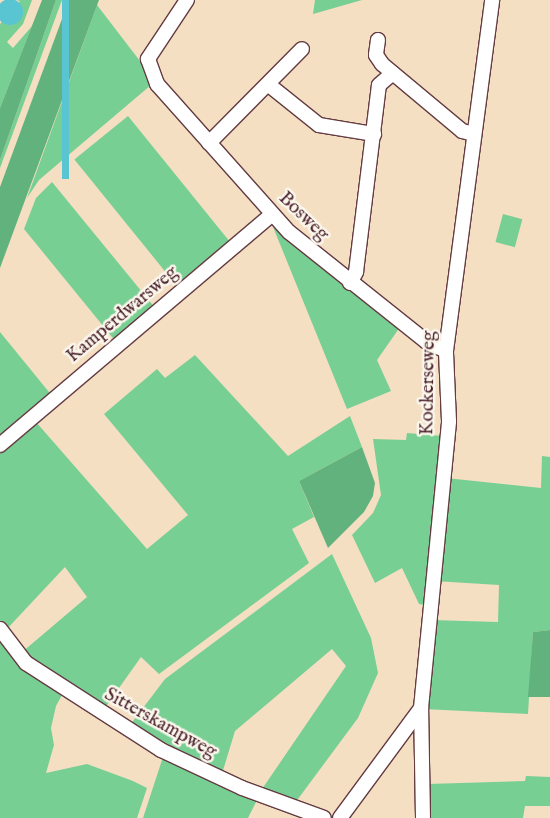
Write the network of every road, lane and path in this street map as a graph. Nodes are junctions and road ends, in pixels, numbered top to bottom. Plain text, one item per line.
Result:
1 (187, 0) edge
2 (492, 0) edge
3 (378, 40) dead end
4 (302, 49) dead end
5 (393, 73) junction
6 (269, 85) junction
7 (374, 134) junction
8 (474, 134) junction
9 (209, 143) junction
10 (271, 214) junction
11 (350, 283) junction
12 (446, 351) junction
13 (0, 445) edge
14 (0, 629) edge
15 (420, 708) junction
16 (324, 818) edge
17 (340, 818) edge
18 (423, 818) edge

1 - 9 street, Bosweg
2 - 8 street, Kockerseweg
3 - 5 street
4 - 6 street
5 - 7 street
5 - 8 street
6 - 7 street
6 - 9 street
7 - 11 street
8 - 12 street, Kockerseweg
9 - 10 street, Bosweg
10 - 11 street, Bosweg
10 - 13 street, Kamperdwarsweg
11 - 12 street, Bosweg
12 - 15 street, Kockerseweg
14 - 16 street, Sitterskampweg
15 - 17 street
15 - 18 street, Kockerseweg

